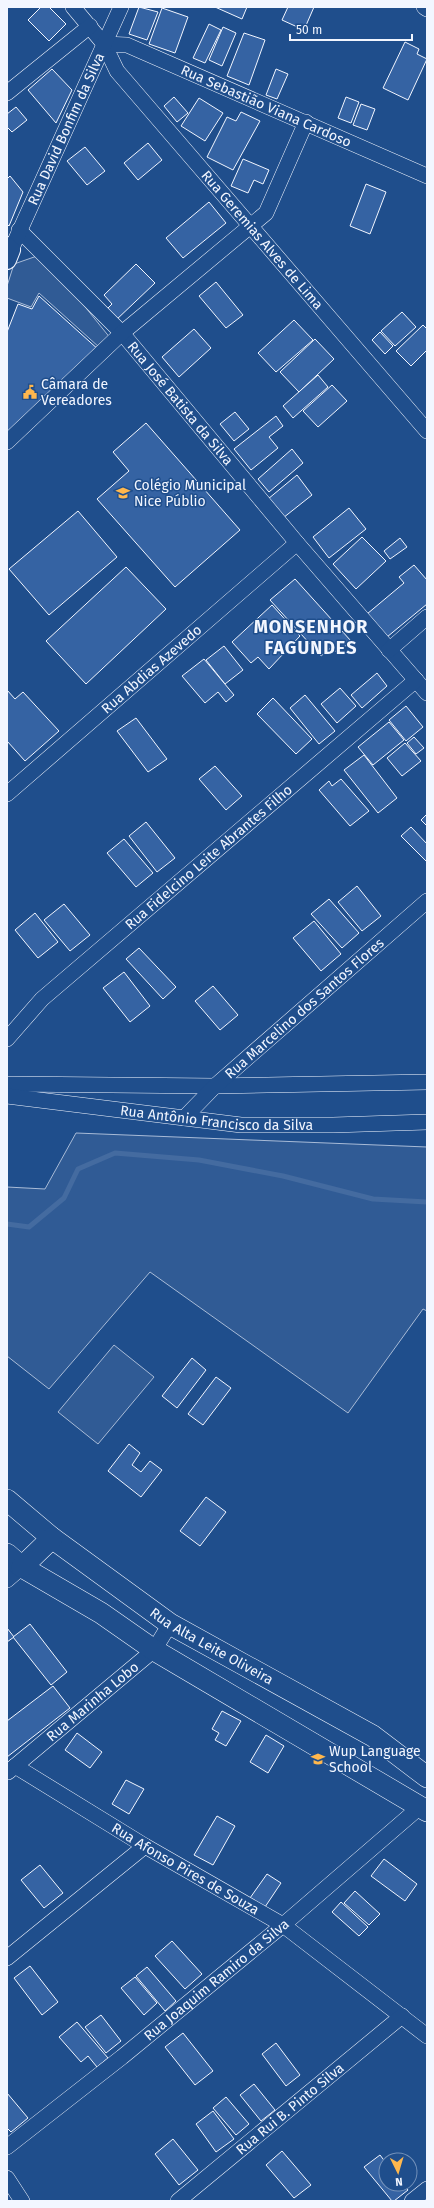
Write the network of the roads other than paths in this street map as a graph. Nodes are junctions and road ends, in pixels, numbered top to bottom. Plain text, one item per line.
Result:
1 (73, 7) edge
2 (121, 7) edge
3 (424, 7) edge
4 (427, 9) edge
5 (90, 26) junction
6 (104, 44) junction
7 (7, 93) edge
8 (306, 122) junction
9 (427, 176) edge
10 (250, 226) junction
11 (20, 230) junction
12 (8, 252) edge
13 (122, 333) junction
14 (427, 431) edge
15 (7, 442) edge
16 (297, 543) junction
17 (427, 617) edge
18 (389, 650) junction
19 (416, 680) junction
20 (427, 693) edge
21 (7, 794) edge
22 (427, 901) edge
23 (7, 1040) edge
24 (427, 1082) edge
25 (7, 1084) edge
26 (215, 1086) junction
27 (7, 1096) edge
28 (184, 1118) junction
29 (427, 1122) edge
30 (7, 1500) edge
31 (52, 1538) junction
32 (12, 1567) edge
33 (170, 1624) junction
34 (154, 1650) junction
35 (11, 1769) edge
36 (427, 1778) edge
37 (424, 1809) edge
38 (146, 1846) junction
39 (283, 1925) junction
40 (7, 1958) edge
41 (402, 2016) junction
42 (427, 2036) edge
43 (7, 2147) edge
44 (7, 2178) edge
45 (427, 2188) edge
46 (22, 2201) edge
47 (178, 2201) edge
48 (412, 2201) edge

1 - 5 street, Rua Geremias Alves de Lima
2 - 6 street, Rua David Bonfim da Silva
3 - 4 street
5 - 6 street, Rua Geremias Alves de Lima
5 - 7 street
6 - 8 street, Rua Sebastião Viana Cardoso
6 - 10 street, Rua Geremias Alves de Lima
6 - 11 street, Rua David Bonfim da Silva
8 - 9 street, Rua Sebastião Viana Cardoso
8 - 10 street
10 - 13 street
10 - 14 street, Rua Geremias Alves de Lima
11 - 12 street, Rua David Bonfim da Silva
11 - 13 street, Rua José Batista da Silva
13 - 15 street
13 - 16 street, Rua José Batista da Silva
16 - 18 street, Rua José Batista da Silva
16 - 21 street, Rua Abdias Azevedo
17 - 18 street
18 - 19 street, Rua José Batista da Silva
19 - 20 street, Rua José Batista da Silva
19 - 23 street, Rua Fidelcino Leite Abrantes Filho
22 - 26 street, Rua Marcelino dos Santos Flores
24 - 26 street, Rua Antônio Francisco da Silva
25 - 26 street, Rua Antônio Francisco da Silva
26 - 28 street, Rua Marcelino dos Santos Flores
27 - 28 street, Rua Antônio Francisco da Silva
28 - 29 street, Rua Antônio Francisco da Silva
30 - 31 main road, Rua Alta Leite Oliveira
31 - 32 main road
31 - 33 main road, Rua Alta Leite Oliveira
32 - 34 main road
33 - 34 street, Rua Marinha Lobo
33 - 36 main road, Rua Alta Leite Oliveira
34 - 35 street, Rua Marinha Lobo
34 - 37 main road
35 - 38 street, Rua Afonso Pires de Souza
37 - 39 street, Rua Joaquim Ramiro da Silva
38 - 39 street, Rua Afonso Pires de Souza
38 - 40 street
39 - 41 street, Rua Afonso Pires de Souza
39 - 43 street, Rua Joaquim Ramiro da Silva
41 - 42 street, Rua Afonso Pires de Souza
41 - 47 street, Rua Rui B. Pinto Silva
44 - 46 street
45 - 48 street

